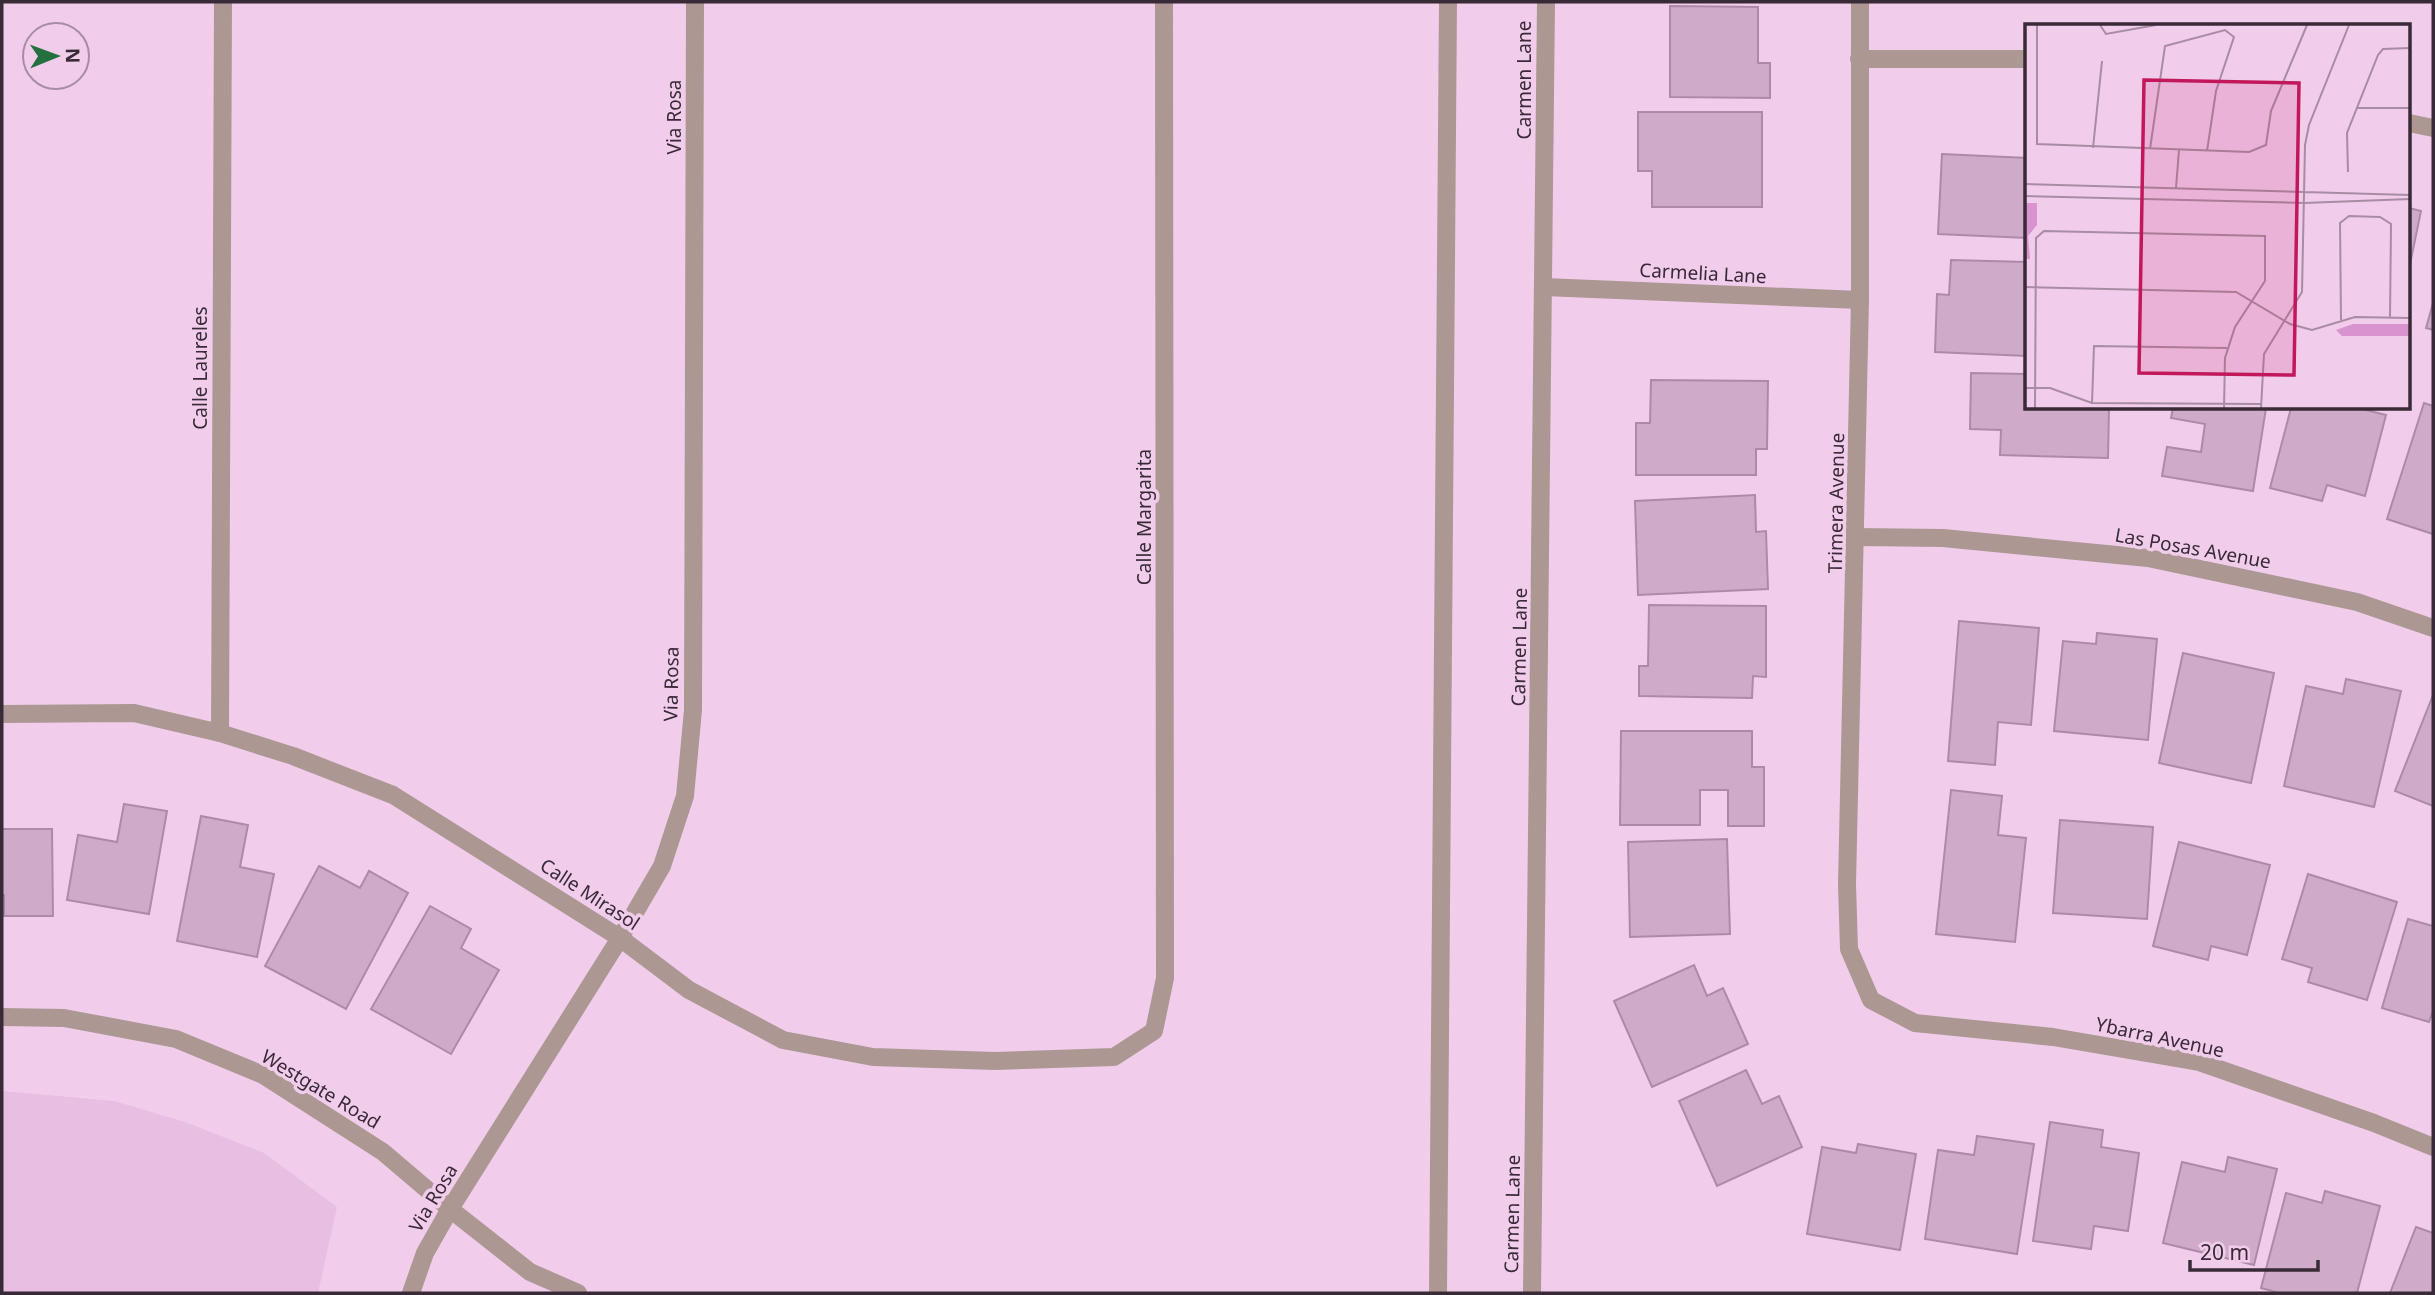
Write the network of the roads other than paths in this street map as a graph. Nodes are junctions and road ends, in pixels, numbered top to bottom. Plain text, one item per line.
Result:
1 (223, 2) edge
2 (695, 2) edge
3 (1164, 2) edge
4 (1448, 2) edge
5 (1546, 2) edge
6 (1860, 2) edge
7 (1859, 59) junction
8 (2025, 59) edge
9 (2410, 123) edge
10 (2433, 128) edge
11 (1544, 287) junction
12 (1860, 300) junction
13 (1856, 537) junction
14 (2433, 628) edge
15 (2, 714) edge
16 (220, 733) junction
17 (620, 938) junction
18 (1871, 1000) joint
19 (2, 1017) edge
20 (1154, 1031) joint
21 (2433, 1147) edge
22 (450, 1209) junction
23 (411, 1293) edge
24 (578, 1293) edge
25 (1438, 1293) edge
26 (1532, 1293) edge

1 - 16 street, Calle Laureles
2 - 17 street, Via Rosa
3 - 20 street, Calle Margarita
4 - 25 street
5 - 11 street, Carmen Lane
6 - 7 street, Trimera Avenue
7 - 8 street
7 - 12 street, Trimera Avenue
9 - 10 street
11 - 12 street, Carmelia Lane
11 - 26 street, Carmen Lane
12 - 13 street, Trimera Avenue
13 - 14 street, Las Posas Avenue
13 - 18 street, Trimera Avenue
15 - 16 street, Calle Mirasol
16 - 17 street, Calle Mirasol
17 - 20 street, Calle Mirasol
17 - 22 street, Via Rosa
18 - 21 street, Ybarra Avenue
19 - 22 street, Westgate Road
22 - 23 street, Via Rosa
22 - 24 street, Westgate Road

